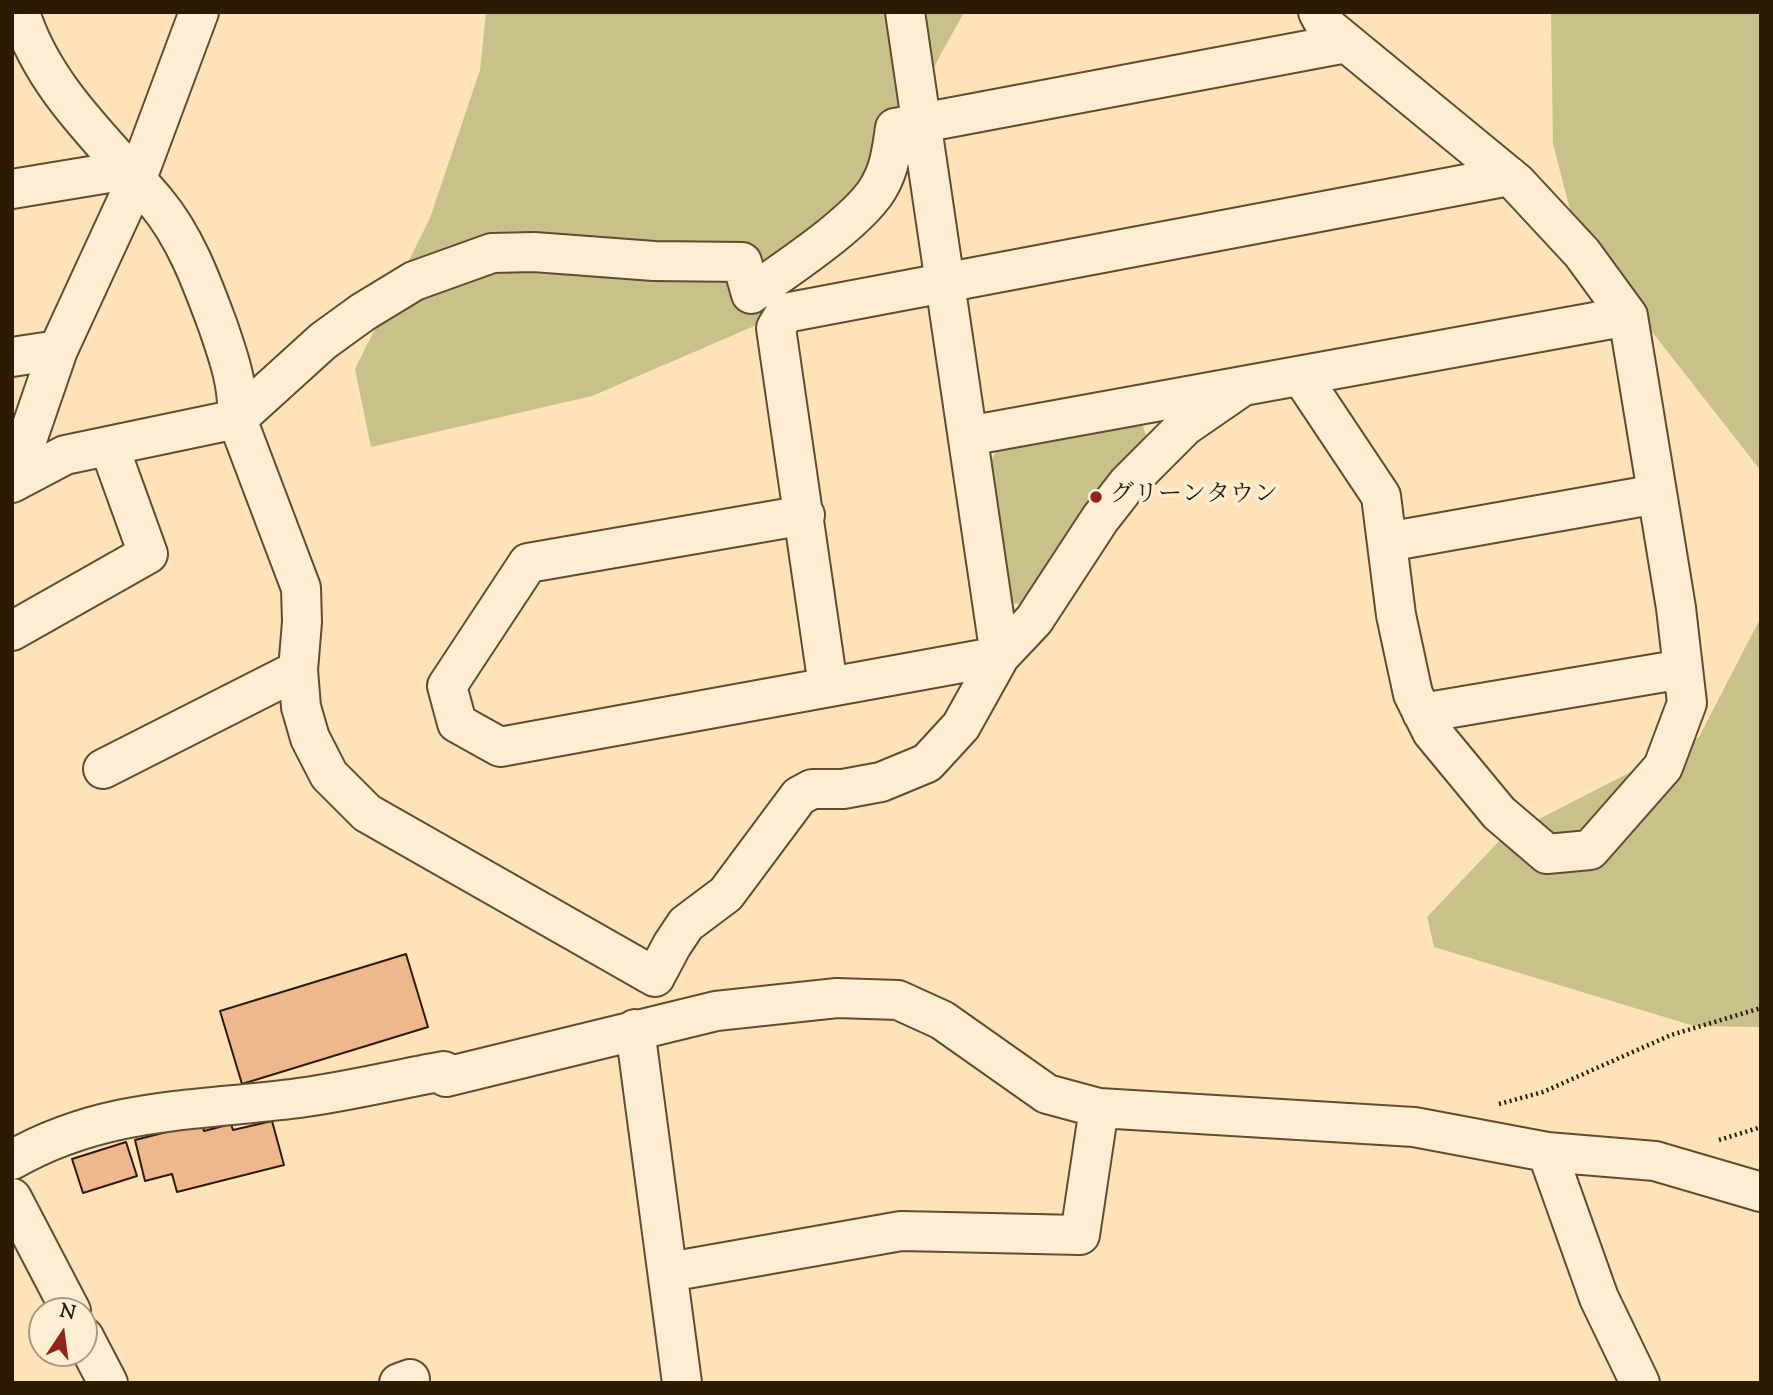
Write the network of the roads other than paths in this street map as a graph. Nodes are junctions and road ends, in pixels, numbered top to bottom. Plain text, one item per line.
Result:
1 (20, 12) edge
2 (199, 12) edge
3 (905, 12) edge
4 (1318, 12) edge
5 (1346, 43) junction
6 (920, 124) junction
7 (131, 176) junction
8 (1509, 176) junction
9 (12, 189) edge
10 (945, 283) junction
11 (1628, 316) junction
12 (58, 350) junction
13 (12, 357) edge
14 (1301, 376) junction
15 (1243, 386) junction
16 (237, 419) junction
17 (968, 436) junction
18 (109, 446) junction
19 (20, 477) edge
20 (1657, 494) junction
21 (804, 515) junction
22 (1387, 542) junction
23 (12, 631) edge
24 (1000, 656) junction
25 (1683, 669) junction
26 (298, 670) junction
27 (828, 686) junction
28 (1422, 713) junction
29 (103, 769) dead end
30 (655, 977) junction
31 (716, 1011) junction
32 (635, 1029) junction
33 (1100, 1108) junction
34 (1547, 1152) junction
35 (12, 1160) edge
36 (1761, 1192) edge
37 (12, 1198) edge
38 (669, 1272) junction
39 (64, 1297) edge
40 (98, 1364) edge
41 (108, 1383) edge
42 (682, 1383) edge
43 (1640, 1383) edge

1 - 7 street
2 - 7 street
3 - 6 street
4 - 5 street
5 - 6 street
5 - 8 street
6 - 10 street
6 - 16 street
7 - 9 street
7 - 12 street
7 - 16 street
8 - 10 street
8 - 11 street
10 - 17 street
10 - 21 street
11 - 14 street
11 - 20 street
12 - 13 street
12 - 19 street
14 - 15 street
14 - 22 street
15 - 17 street
15 - 24 street
16 - 18 street
16 - 26 street
17 - 24 street
18 - 19 street
18 - 23 street
20 - 22 street
20 - 25 street
21 - 27 street
21 - 27 street
22 - 28 street
24 - 27 street
24 - 30 street
25 - 28 street
25 - 28 street
26 - 29 street
26 - 30 street
30 - 31 street
31 - 32 street
31 - 33 street
32 - 35 street
32 - 38 street
33 - 34 street
33 - 38 street
34 - 36 street
34 - 43 street
37 - 39 street
38 - 42 street
40 - 41 street

